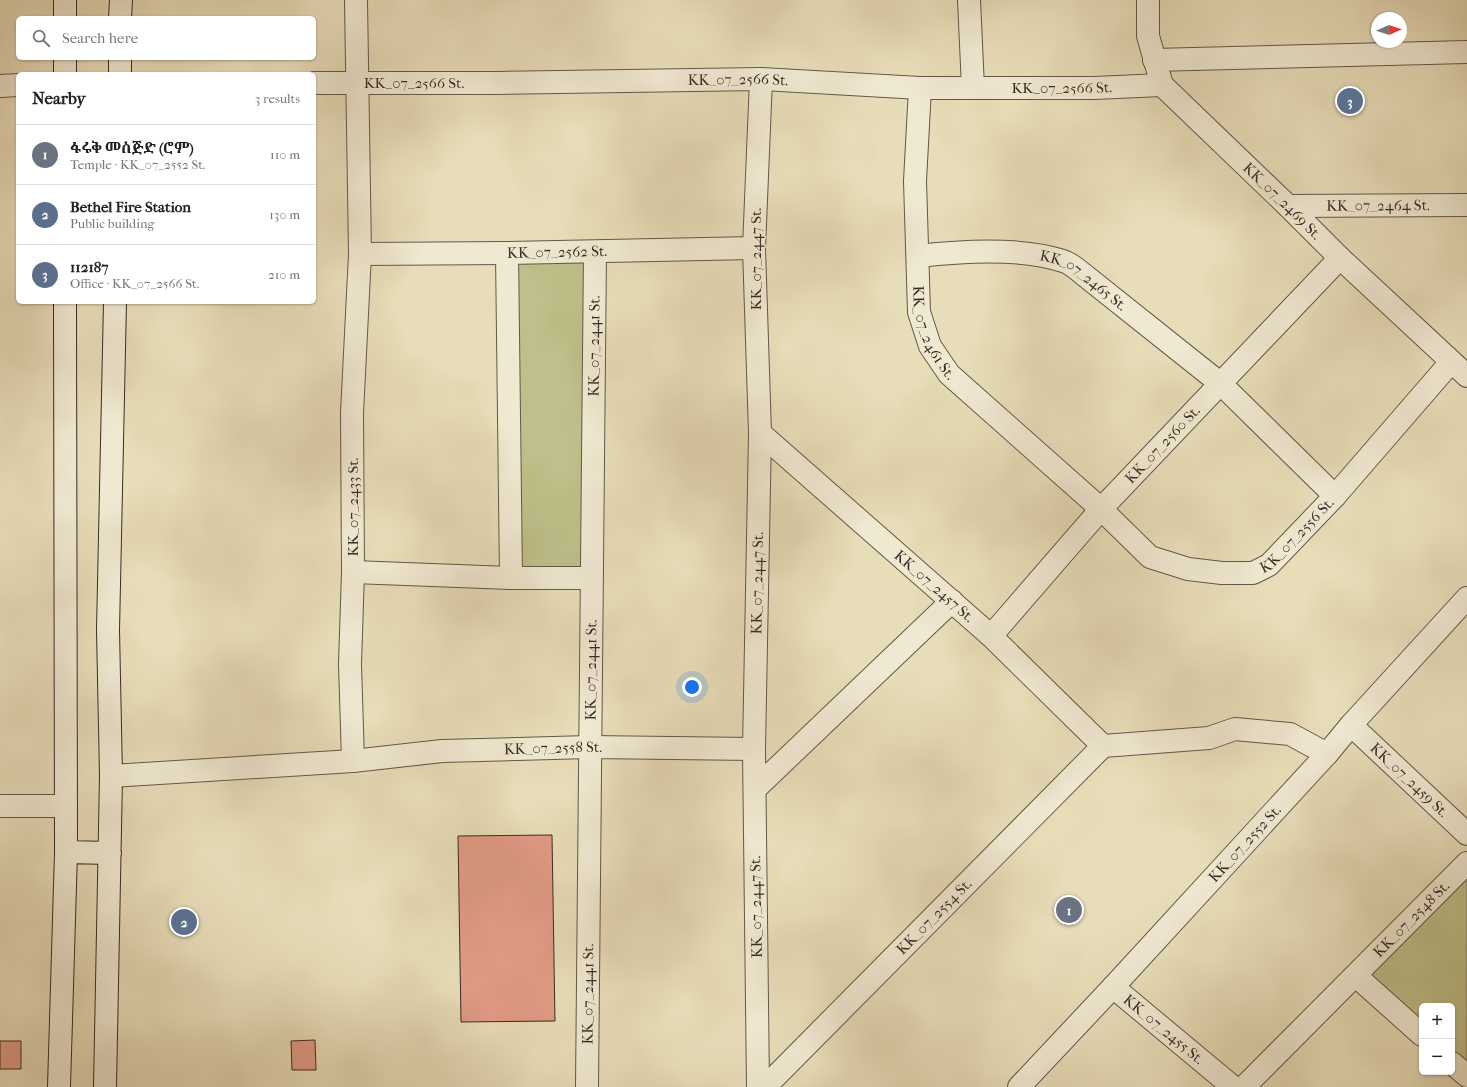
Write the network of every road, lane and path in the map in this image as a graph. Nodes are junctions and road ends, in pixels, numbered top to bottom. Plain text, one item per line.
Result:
1 (65, 0) edge
2 (121, 0) edge
3 (356, 0) edge
4 (969, 0) edge
5 (1148, 0) edge
6 (65, 16) edge
7 (120, 16) edge
8 (1467, 52) edge
9 (65, 60) edge
10 (120, 60) edge
11 (1154, 60) junction
12 (65, 72) edge
13 (120, 72) edge
14 (761, 79) junction
15 (316, 83) edge
16 (358, 83) junction
17 (16, 85) edge
18 (1162, 85) junction
19 (0, 86) edge
20 (920, 88) junction
21 (973, 88) junction
22 (1467, 205) edge
23 (1288, 206) junction
24 (754, 248) junction
25 (595, 252) junction
26 (360, 254) junction
27 (507, 254) junction
28 (918, 256) junction
29 (1340, 258) junction
30 (65, 304) edge
31 (115, 304) edge
32 (1451, 362) junction
33 (1467, 376) edge
34 (1221, 384) junction
35 (760, 433) junction
36 (1335, 496) junction
37 (1101, 509) junction
38 (353, 572) junction
39 (511, 578) junction
40 (591, 578) junction
41 (1467, 599) edge
42 (952, 601) junction
43 (991, 636) junction
44 (1351, 725) junction
45 (1103, 746) junction
46 (590, 747) junction
47 (754, 749) junction
48 (1327, 754) junction
49 (353, 761) junction
50 (111, 776) junction
51 (755, 789) junction
52 (0, 806) edge
53 (66, 806) junction
54 (1467, 834) edge
55 (66, 852) junction
56 (110, 853) junction
57 (1467, 863) edge
58 (1356, 976) junction
59 (1113, 987) junction
60 (1419, 1032) edge
61 (1455, 1066) edge
62 (1467, 1076) edge
63 (59, 1087) edge
64 (105, 1087) edge
65 (587, 1087) edge
66 (758, 1087) edge
67 (765, 1087) edge
68 (1019, 1087) edge
69 (1232, 1087) edge
70 (1244, 1087) edge

1 - 6 street
2 - 7 street
3 - 16 street
4 - 21 street
5 - 11 street, KK_07_2469 St.
8 - 11 street
9 - 12 street
10 - 13 street
11 - 18 street, KK_07_2469 St.
14 - 16 street, KK_07_2566 St.
14 - 20 street, KK_07_2566 St.
14 - 24 street, KK_07_2447 St.
15 - 16 street, KK_07_2566 St.
16 - 26 street, KK_07_2433 St.
17 - 19 street
18 - 21 street, KK_07_2566 St.
18 - 23 street, KK_07_2469 St.
20 - 21 street, KK_07_2566 St.
20 - 28 street, KK_07_2461 St.
22 - 23 street, KK_07_2464 St.
23 - 29 street, KK_07_2469 St.
24 - 25 street, KK_07_2562 St.
24 - 35 street, KK_07_2447 St.
25 - 27 street, KK_07_2562 St.
25 - 40 street, KK_07_2441 St.
26 - 27 street, KK_07_2562 St.
26 - 38 street, KK_07_2433 St.
27 - 39 street
28 - 34 street, KK_07_2465 St.
28 - 37 street, KK_07_2461 St.
29 - 32 street, KK_07_2469 St.
29 - 34 street, KK_07_2560 St.
30 - 53 street
31 - 50 street
32 - 33 street, KK_07_2469 St.
32 - 36 street, KK_07_2556 St.
34 - 36 street, KK_07_2465 St.
34 - 37 street, KK_07_2560 St.
35 - 42 street, KK_07_2457 St.
35 - 47 street, KK_07_2447 St.
36 - 37 street, KK_07_2556 St.
37 - 43 street, KK_07_2560 St.
38 - 39 street
38 - 49 street, KK_07_2433 St.
39 - 40 street
40 - 46 street, KK_07_2441 St.
41 - 44 street, KK_07_2552 St.
42 - 43 street, KK_07_2457 St.
42 - 51 street
43 - 45 street, KK_07_2457 St.
44 - 48 street, KK_07_2552 St.
44 - 54 street, KK_07_2459 St.
45 - 48 street
45 - 67 street, KK_07_2554 St.
46 - 47 street, KK_07_2558 St.
46 - 49 street, KK_07_2558 St.
46 - 65 street, KK_07_2441 St.
47 - 51 street, KK_07_2447 St.
48 - 59 street, KK_07_2552 St.
49 - 50 street, KK_07_2558 St.
50 - 56 street
51 - 66 street, KK_07_2447 St.
52 - 53 street
53 - 55 street
55 - 56 street
55 - 63 street
56 - 64 street
57 - 58 street, KK_07_2548 St.
58 - 60 street
58 - 70 street, KK_07_2548 St.
59 - 68 street, KK_07_2552 St.
59 - 69 street, KK_07_2455 St.
61 - 62 street

